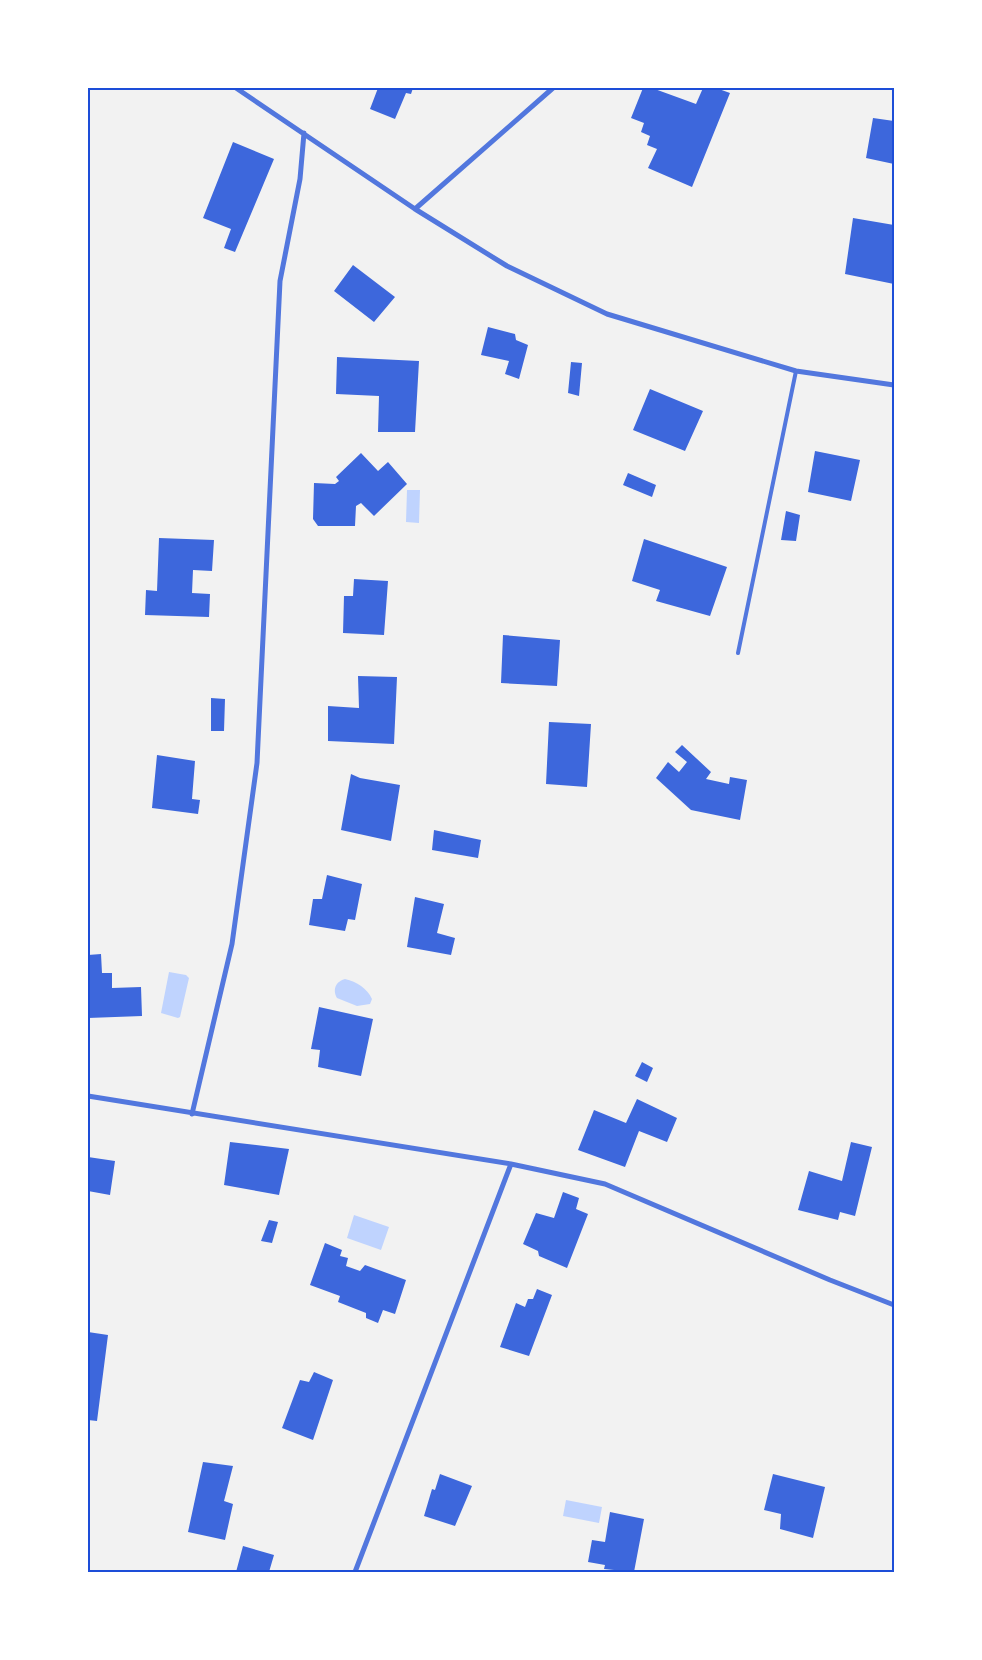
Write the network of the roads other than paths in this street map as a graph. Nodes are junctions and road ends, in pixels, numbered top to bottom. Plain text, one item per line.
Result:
1 (236, 88) edge
2 (553, 88) edge
3 (304, 133) junction
4 (415, 209) junction
5 (796, 371) junction
6 (894, 385) edge
7 (738, 653) dead end
8 (88, 1096) edge
9 (192, 1114) junction
10 (511, 1164) junction
11 (894, 1305) edge
12 (355, 1572) edge

1 - 3 street
2 - 4 street
3 - 4 street
3 - 9 street
4 - 5 street
5 - 6 street
5 - 7 lane
8 - 9 street
9 - 10 street
10 - 11 street
10 - 12 street

